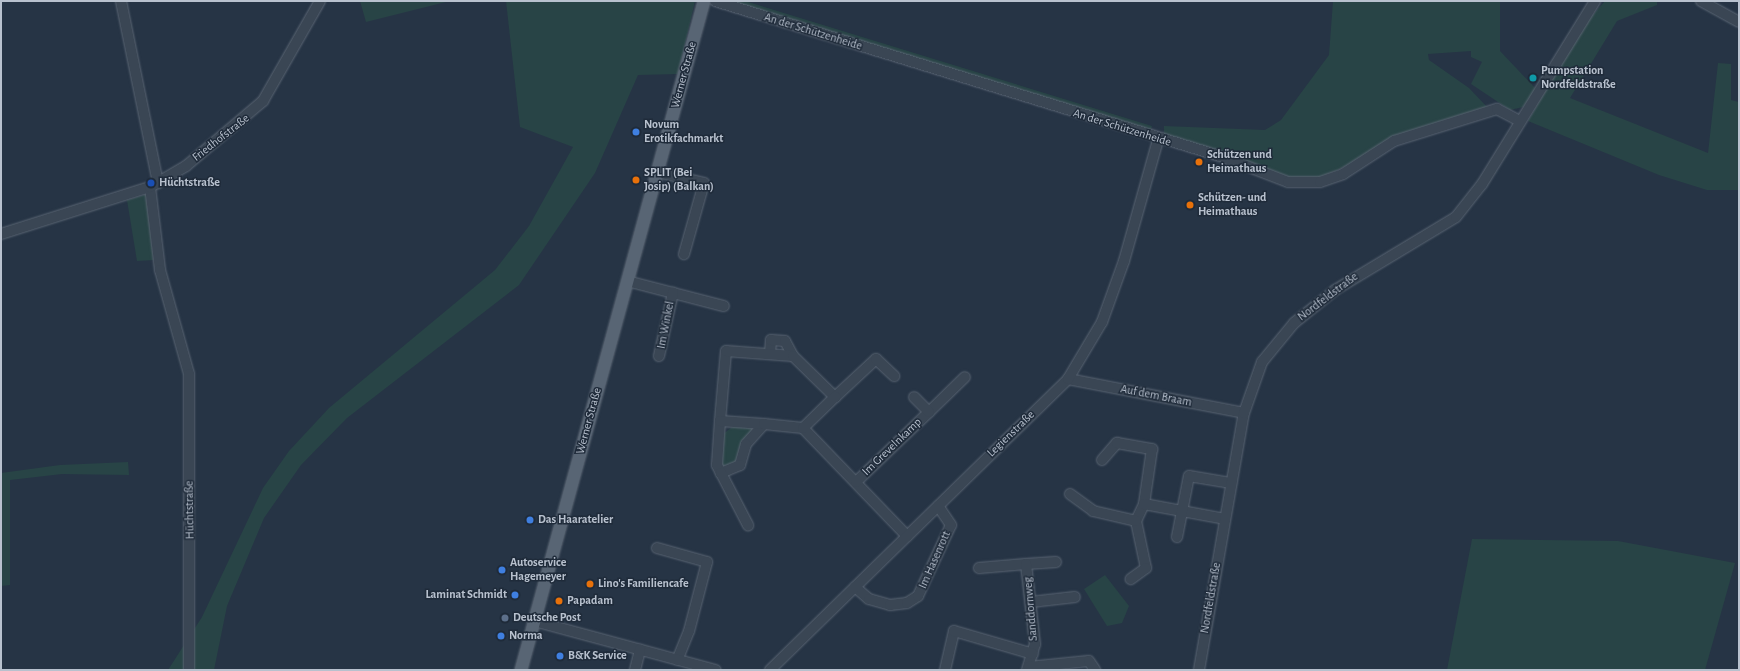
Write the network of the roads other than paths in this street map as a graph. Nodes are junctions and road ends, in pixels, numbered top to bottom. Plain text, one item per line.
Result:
1 (121, 1) edge
2 (320, 1) edge
3 (704, 1) edge
4 (715, 1) edge
5 (1595, 1) edge
6 (1701, 1) edge
7 (1739, 22) edge
8 (1520, 120) junction
9 (1158, 140) junction
10 (657, 172) junction
11 (154, 185) junction
12 (1, 234) edge
13 (684, 254) dead end
14 (627, 281) junction
15 (673, 294) junction
16 (724, 306) dead end
17 (770, 354) junction
18 (659, 356) dead end
19 (793, 356) junction
20 (894, 376) dead end
21 (965, 377) dead end
22 (1068, 379) junction
23 (835, 397) junction
24 (914, 397) dead end
25 (929, 412) junction
26 (1244, 413) junction
27 (720, 420) junction
28 (764, 424) junction
29 (803, 428) junction
30 (1102, 460) dead end
31 (721, 473) junction
32 (856, 482) junction
33 (1231, 483) junction
34 (1070, 494) dead end
35 (1144, 504) junction
36 (938, 506) junction
37 (1183, 511) junction
38 (1225, 519) junction
39 (1136, 521) junction
40 (748, 525) dead end
41 (907, 536) junction
42 (1178, 537) dead end
43 (657, 548) dead end
44 (1056, 562) dead end
45 (1026, 564) junction
46 (979, 568) dead end
47 (1131, 579) dead end
48 (854, 587) junction
49 (1075, 597) dead end
50 (1031, 602) junction
51 (534, 621) junction
52 (640, 650) junction
53 (1033, 654) junction
54 (677, 660) junction
55 (1028, 668) edge
56 (189, 670) edge
57 (521, 670) edge
58 (635, 670) edge
59 (716, 670) edge
60 (770, 670) edge
61 (945, 670) edge
62 (1095, 670) edge
63 (1199, 670) edge

1 - 11 street, Hüchtstraße
2 - 11 street, Friedhofstraße
3 - 10 main road, Werner Straße
4 - 9 street, An der Schützenheide
5 - 8 street, Nordfeldstraße
6 - 7 street
8 - 9 street, An der Schützenheide
8 - 26 street, Nordfeldstraße
9 - 22 street, Legienstraße
10 - 13 street
10 - 14 main road, Werner Straße
11 - 12 street, Friedhofstraße
11 - 56 street, Hüchtstraße
14 - 15 street, Im Winkel
14 - 51 main road, Werner Straße
15 - 16 street, Im Winkel
15 - 18 street, Im Winkel
17 - 19 street
17 - 19 street
17 - 27 street
19 - 23 street
20 - 23 street
21 - 25 street, Im Grevelnkamp
22 - 26 street, Auf dem Braam
22 - 36 street, Legienstraße
23 - 29 street
24 - 25 street, Im Grevelnkamp
25 - 32 street, Im Grevelnkamp
26 - 33 street, Nordfeldstraße
27 - 28 street
27 - 31 street
28 - 29 street
28 - 31 street
29 - 32 street, Im Grevelnkamp
30 - 35 street
31 - 40 street
32 - 41 street, Im Grevelnkamp
33 - 37 street
33 - 38 street, Nordfeldstraße
34 - 39 street
35 - 37 street
35 - 39 street
36 - 41 street, Legienstraße
36 - 48 street, Im Hasenrott
37 - 38 street
37 - 42 street
38 - 63 street, Nordfeldstraße
39 - 47 street
41 - 48 street, Legienstraße
43 - 54 street
44 - 45 street, Sanddornweg
45 - 46 street, Sanddornweg
45 - 50 street, Sanddornweg
48 - 60 street, Legienstraße
49 - 50 street
50 - 53 street, Sanddornweg
51 - 52 street
51 - 57 main road, Werner Straße
52 - 54 street
52 - 58 street
53 - 55 street, Sanddornweg
53 - 61 street, Sanddornweg
54 - 59 street
55 - 62 street, Sanddornweg

